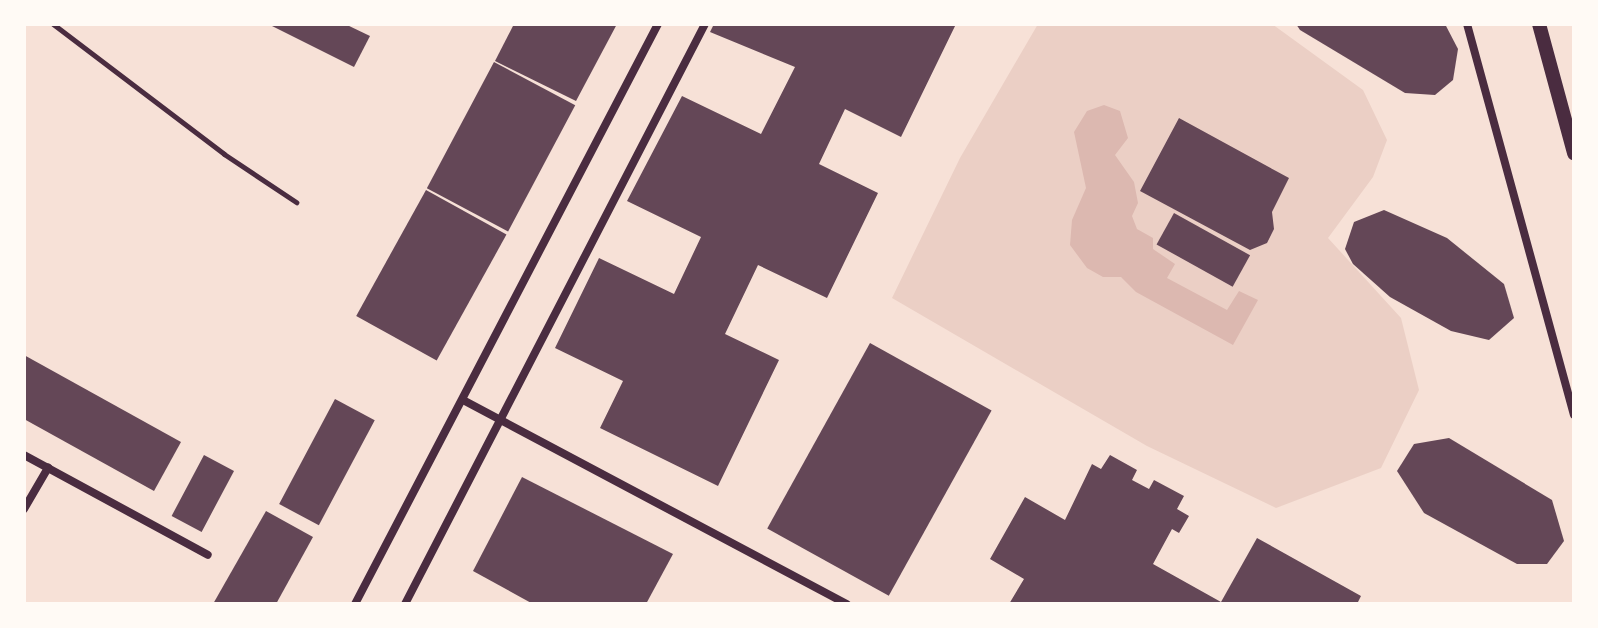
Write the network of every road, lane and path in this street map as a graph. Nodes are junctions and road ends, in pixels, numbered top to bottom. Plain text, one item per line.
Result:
1 (53, 24) edge
2 (658, 24) edge
3 (705, 24) edge
4 (1467, 24) edge
5 (1539, 24) edge
6 (1574, 153) edge
7 (296, 202) dead end
8 (463, 400) junction
9 (1574, 415) edge
10 (501, 421) junction
11 (24, 455) edge
12 (48, 468) junction
13 (24, 509) edge
14 (208, 555) dead end
15 (355, 604) edge
16 (405, 604) edge
17 (847, 604) edge

1 - 7 path
2 - 8 street
3 - 10 street
4 - 9 street
5 - 6 street
8 - 10 street
8 - 15 street
10 - 16 street
10 - 17 street
11 - 12 street
12 - 13 street
12 - 14 street

